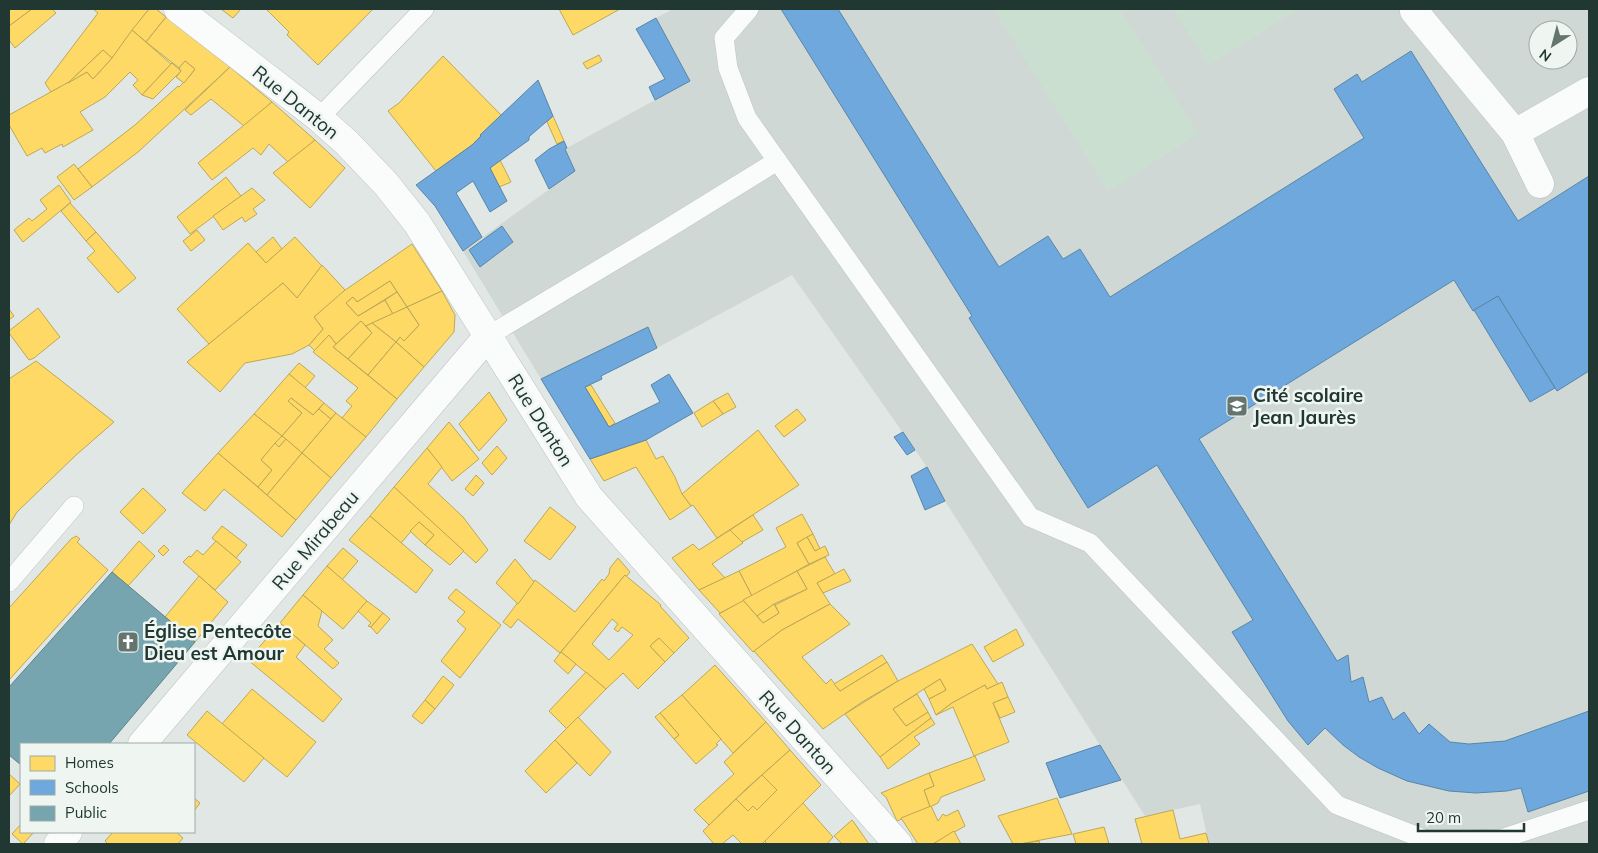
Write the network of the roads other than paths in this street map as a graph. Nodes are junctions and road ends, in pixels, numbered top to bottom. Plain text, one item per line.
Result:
1 (178, 9) edge
2 (424, 9) edge
3 (749, 9) edge
4 (1415, 9) edge
5 (1589, 91) edge
6 (319, 118) junction
7 (1515, 133) junction
8 (777, 161) junction
9 (1540, 184) dead end
10 (488, 336) junction
11 (74, 506) dead end
12 (9, 582) edge
13 (143, 743) edge
14 (1589, 810) edge
15 (67, 833) edge
16 (58, 844) edge
17 (898, 844) edge

1 - 6 street, Rue Danton
2 - 6 lane
3 - 8 lane
4 - 7 street
5 - 7 street
6 - 10 street, Rue Danton
7 - 9 street
8 - 10 lane
8 - 14 lane
10 - 13 street, Rue Mirabeau
10 - 17 street, Rue Danton
11 - 12 lane
15 - 16 street

